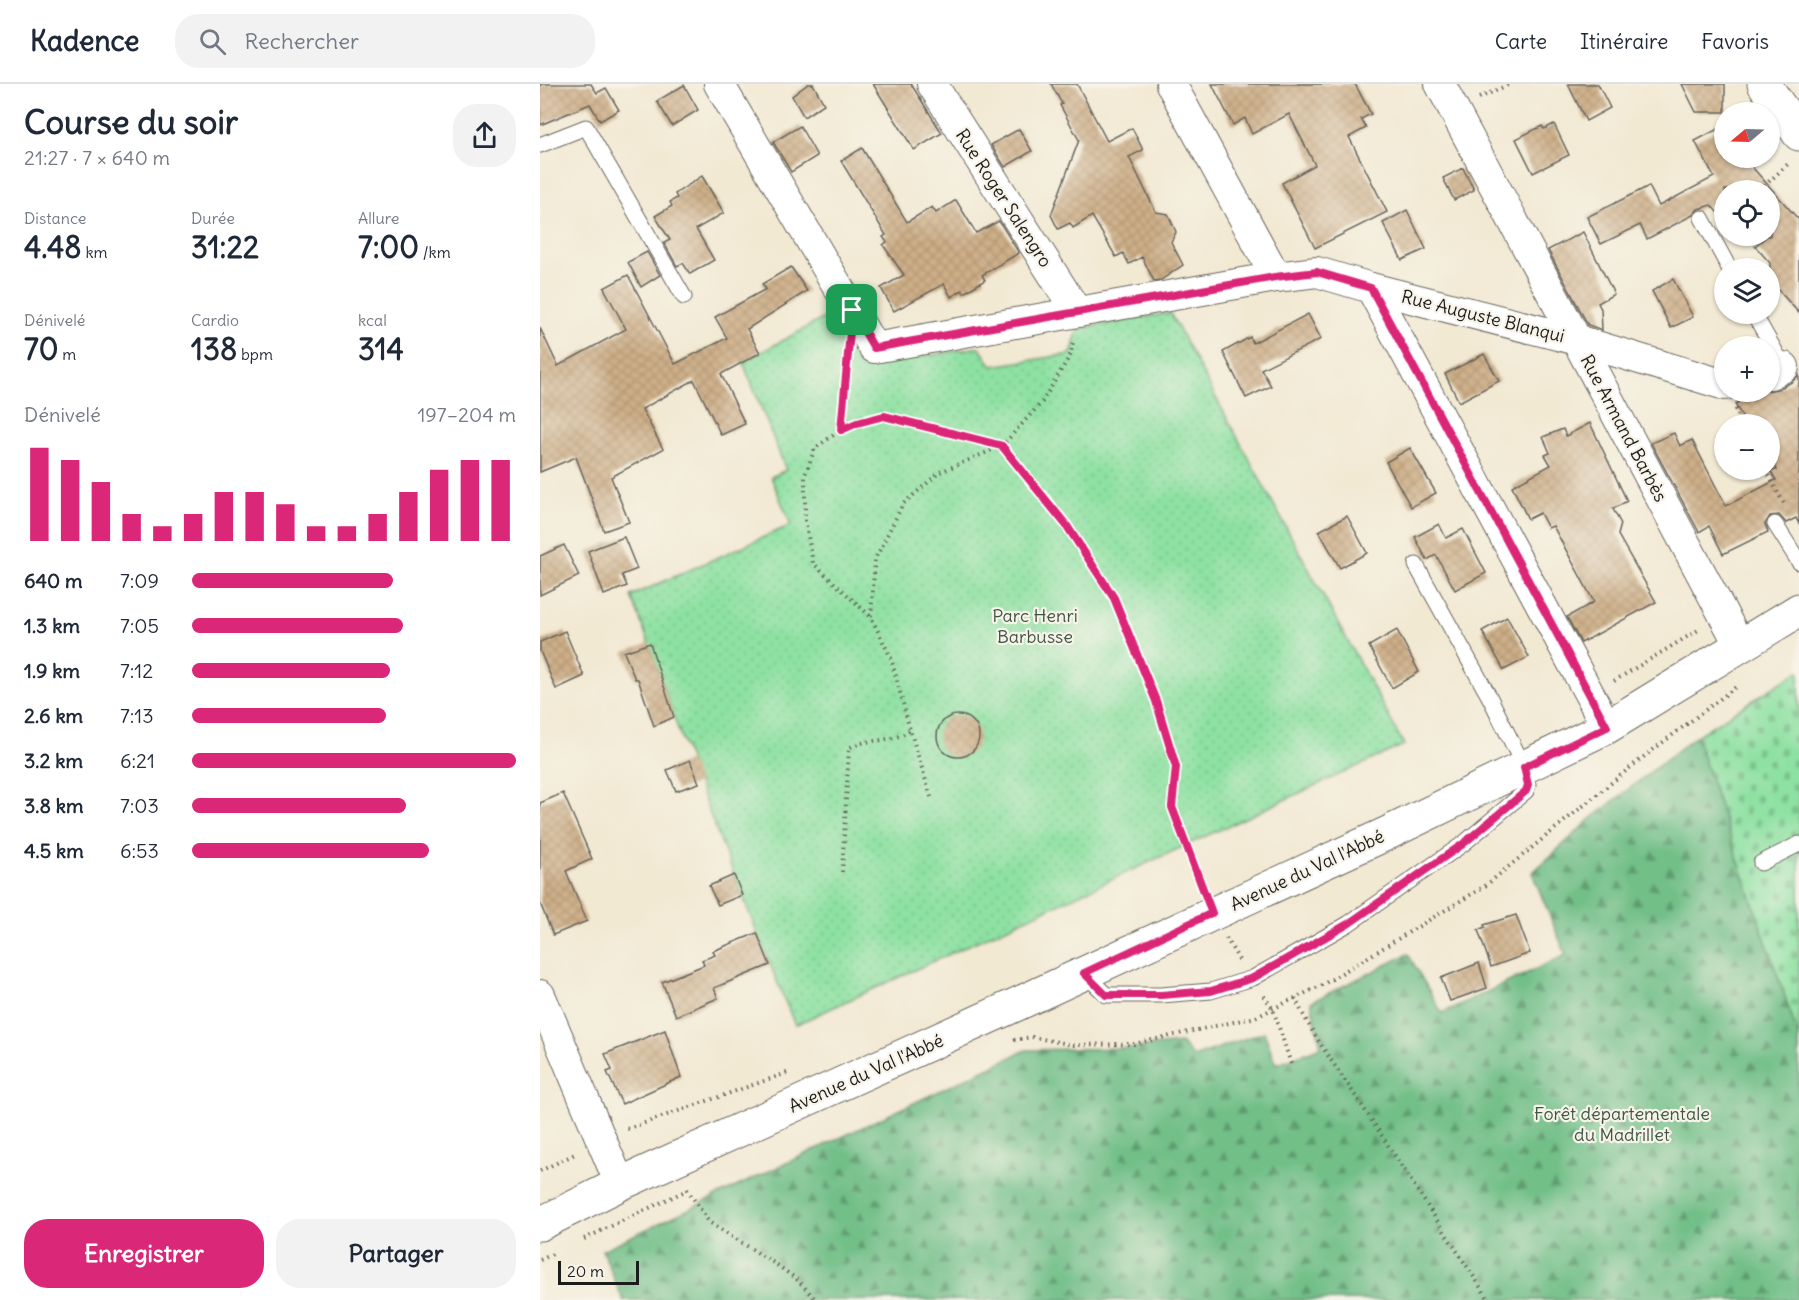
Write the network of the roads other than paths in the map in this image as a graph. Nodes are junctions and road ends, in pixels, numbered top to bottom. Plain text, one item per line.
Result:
1 (719, 84) edge
2 (932, 84) edge
3 (1171, 84) edge
4 (1440, 84) edge
5 (1764, 84) edge
6 (540, 145) edge
7 (1796, 147) edge
8 (1702, 218) dead end
9 (1724, 258) edge
10 (1275, 277) junction
11 (1371, 288) junction
12 (684, 297) dead end
13 (1077, 312) junction
14 (1576, 340) junction
15 (1714, 382) edge
16 (1775, 524) dead end
17 (1799, 562) edge
18 (1416, 565) dead end
19 (1799, 610) edge
20 (1740, 646) junction
21 (1607, 727) junction
22 (1524, 767) junction
23 (1799, 844) edge
24 (1761, 863) dead end
25 (1084, 973) junction
26 (540, 995) edge
27 (620, 1184) junction
28 (540, 1224) edge

1 - 13 street, Rue Auguste Blanqui
2 - 13 street, Rue Roger Salengro
3 - 10 street
4 - 14 street, Rue Armand Barbès
5 - 7 main road
6 - 12 lane
8 - 9 lane
10 - 11 street, Rue Auguste Blanqui
10 - 13 street, Rue Auguste Blanqui
11 - 14 street, Rue Auguste Blanqui
11 - 21 street
14 - 15 street, Rue Auguste Blanqui
14 - 20 street, Rue Armand Barbès
16 - 17 lane
18 - 22 lane
19 - 20 main road, Avenue du Val l'Abbé
20 - 21 main road, Avenue du Val l'Abbé
21 - 22 main road, Avenue du Val l'Abbé
22 - 25 main road, Avenue du Val l'Abbé
22 - 25 lane
23 - 24 lane
25 - 27 main road, Avenue du Val l'Abbé
26 - 27 street
27 - 28 main road, Avenue du Val l'Abbé

